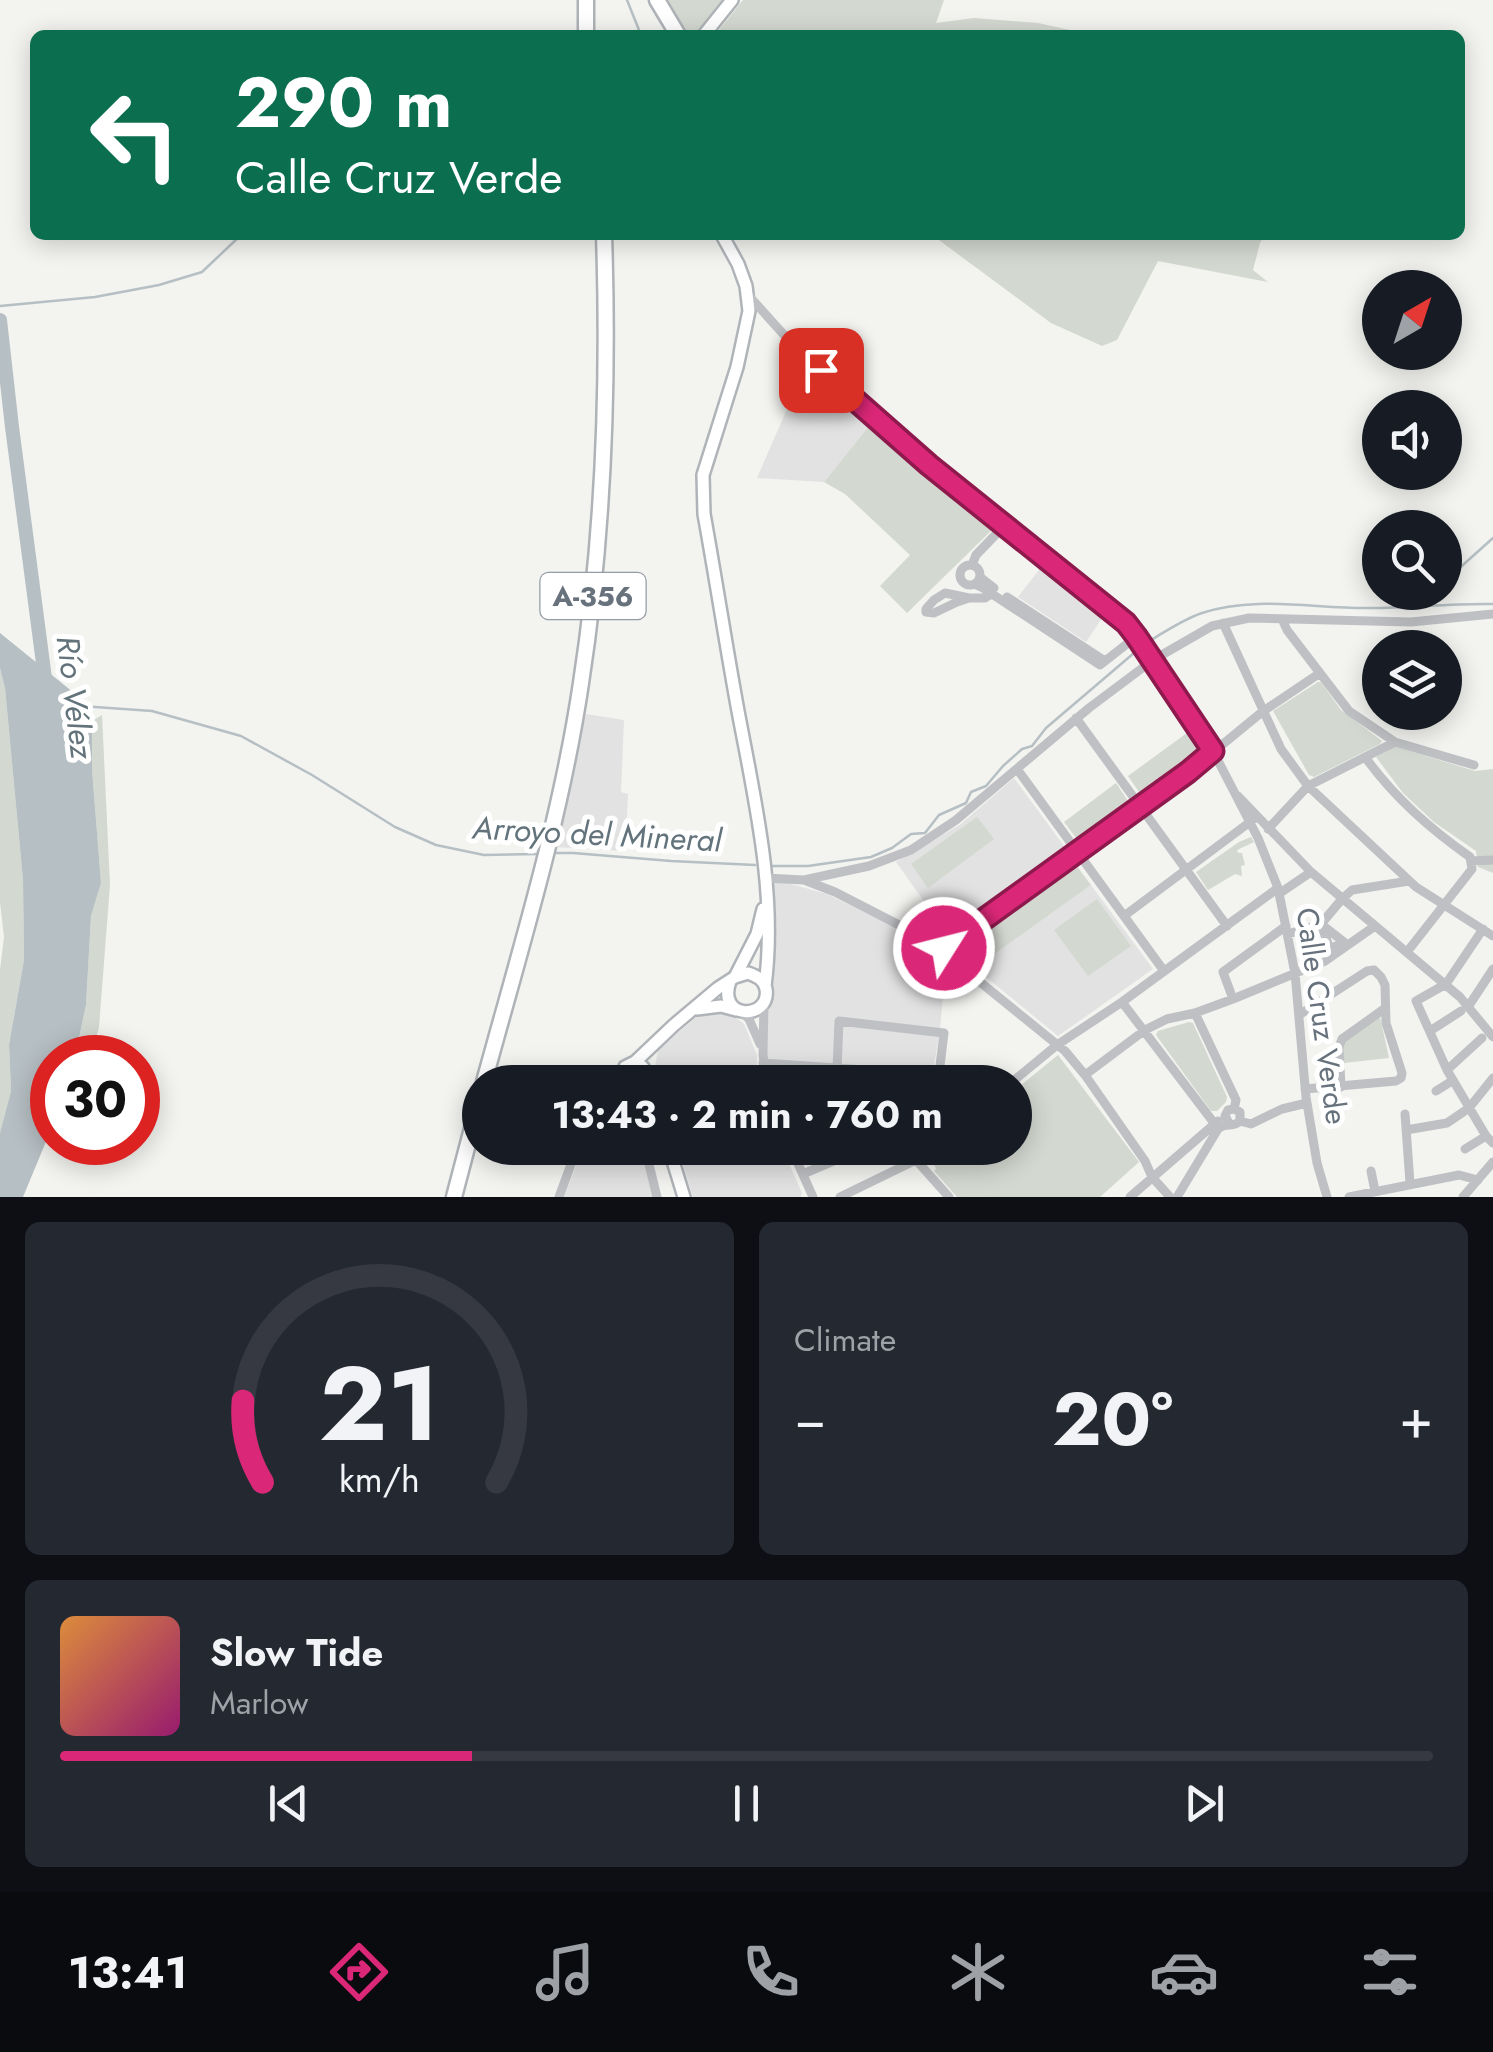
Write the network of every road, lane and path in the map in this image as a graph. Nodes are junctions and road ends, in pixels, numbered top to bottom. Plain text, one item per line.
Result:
1 (657, 0) edge
2 (732, 0) edge
3 (586, 1) edge
4 (586, 30) edge
5 (675, 30) edge
6 (708, 30) edge
7 (604, 240) edge
8 (725, 240) edge
9 (749, 296) junction
10 (1004, 526) junction
11 (972, 565) junction
12 (977, 580) junction
13 (992, 594) junction
14 (969, 598) dead end
15 (1493, 614) edge
16 (1282, 619) junction
17 (1223, 623) junction
18 (1136, 636) junction
19 (1153, 660) junction
20 (1102, 663) junction
21 (1320, 673) junction
22 (1262, 712) junction
23 (1076, 718) junction
24 (1396, 742) junction
25 (1213, 751) junction
26 (1365, 758) junction
27 (1474, 764) dead end
28 (1016, 769) junction
29 (1308, 786) junction
30 (1141, 806) junction
31 (1259, 825) junction
32 (1078, 852) junction
33 (1470, 859) junction
34 (1493, 860) edge
35 (1187, 870) junction
36 (1311, 872) junction
37 (842, 873) junction
38 (804, 880) junction
39 (1409, 881) junction
40 (766, 884) junction
41 (1279, 890) junction
42 (835, 892) junction
43 (1342, 898) junction
44 (1444, 904) junction
45 (1124, 916) junction
46 (1228, 926) junction
47 (1375, 926) junction
48 (1483, 929) junction
49 (1288, 930) junction
50 (1493, 936) edge
51 (944, 948) junction
52 (1407, 952) junction
53 (1493, 968) edge
54 (1164, 971) junction
55 (1295, 973) junction
56 (732, 979) junction
57 (1446, 984) junction
58 (765, 986) junction
59 (1233, 999) junction
60 (764, 1002) junction
61 (1122, 1002) junction
62 (1384, 1009) junction
63 (1464, 1009) junction
64 (692, 1010) junction
65 (739, 1011) junction
66 (1195, 1013) junction
67 (1299, 1015) junction
68 (1145, 1030) junction
69 (1430, 1030) junction
70 (1489, 1033) edge
71 (1057, 1045) junction
72 (763, 1059) junction
73 (489, 1065) edge
74 (647, 1065) edge
75 (764, 1065) edge
76 (804, 1065) edge
77 (838, 1065) edge
78 (940, 1065) edge
79 (1032, 1066) edge
80 (1446, 1070) junction
81 (1085, 1075) junction
82 (1493, 1078) edge
83 (1452, 1081) junction
84 (1341, 1086) junction
85 (1305, 1089) junction
86 (1436, 1092) dead end
87 (1307, 1104) junction
88 (1469, 1108) junction
89 (1405, 1114) dead end
90 (1227, 1122) junction
91 (1406, 1130) junction
92 (1491, 1140) edge
93 (1465, 1149) dead end
94 (1493, 1162) edge
95 (462, 1165) edge
96 (571, 1165) edge
97 (649, 1165) edge
98 (675, 1165) edge
99 (799, 1165) edge
100 (830, 1165) edge
101 (906, 1165) edge
102 (920, 1165) edge
103 (1371, 1171) dead end
104 (1152, 1177) junction
105 (804, 1178) junction
106 (1478, 1180) junction
107 (1410, 1183) junction
108 (1375, 1191) junction
109 (945, 1193) edge
110 (454, 1197) edge
111 (559, 1197) edge
112 (657, 1197) edge
113 (684, 1197) edge
114 (811, 1197) edge
115 (840, 1197) edge
116 (933, 1197) edge
117 (1130, 1197) edge
118 (1173, 1197) edge
119 (1326, 1197) edge
120 (1348, 1197) edge
121 (1464, 1197) edge

1 - 5 main road
2 - 6 street
3 - 4 main road
7 - 73 main road, A-356
8 - 9 street
9 - 10 street, Calle Cruz Verde
9 - 40 street
10 - 11 street
10 - 18 street, Calle Cruz Verde
11 - 12 street
11 - 12 street
12 - 13 street
12 - 20 street
13 - 14 street
13 - 20 street
15 - 16 street
16 - 17 street
16 - 21 street
17 - 19 street
17 - 22 street
18 - 19 street, Calle Cruz Verde
18 - 20 street
19 - 23 street
19 - 25 street, Calle Cruz Verde
21 - 22 street
21 - 24 street
22 - 25 street
22 - 29 street
23 - 28 street
23 - 30 street
24 - 26 street
24 - 27 street
25 - 30 street
25 - 31 street, Calle Cruz Verde
26 - 29 street
26 - 33 street
28 - 32 street
28 - 37 street
29 - 31 street
29 - 39 street
30 - 32 street
30 - 35 street
31 - 35 street
31 - 36 street
31 - 41 street, Calle Cruz Verde
32 - 45 street
32 - 51 street
33 - 34 street
33 - 44 street
35 - 45 street
35 - 46 street
36 - 41 street
36 - 43 street
37 - 38 street
37 - 42 street
38 - 40 street
38 - 42 street
39 - 43 street
39 - 44 street
40 - 56 street
40 - 58 street
41 - 46 street
41 - 49 street, Calle Cruz Verde
42 - 51 street
43 - 47 street
43 - 49 street
44 - 48 street
44 - 52 street
45 - 54 street
46 - 54 street
47 - 52 street
47 - 55 street
48 - 50 street
48 - 57 street
49 - 55 street, Calle Cruz Verde
49 - 59 street
51 - 71 street
52 - 57 street
53 - 63 street
54 - 61 street
55 - 59 street
55 - 67 street, Calle Cruz Verde
56 - 58 street
56 - 64 street
56 - 65 street
57 - 63 street
57 - 69 street
58 - 60 street
59 - 66 street
60 - 65 street
60 - 72 street
61 - 68 street
61 - 71 street
62 - 67 street
62 - 84 street
62 - 84 street
63 - 69 street
63 - 70 street
64 - 65 street
64 - 74 street
65 - 72 street
66 - 68 street
66 - 90 street
67 - 85 street, Calle Cruz Verde
68 - 81 street
68 - 90 street
69 - 80 street
70 - 80 street
71 - 79 street
71 - 81 street
72 - 75 street
72 - 76 street
77 - 78 street
80 - 83 street
81 - 104 street
82 - 88 street
83 - 86 street
83 - 88 street
84 - 85 street
85 - 87 street, Calle Cruz Verde
87 - 90 street
87 - 119 street, Calle Cruz Verde
88 - 91 street
88 - 92 street
89 - 91 street
90 - 104 street
90 - 118 street
91 - 107 street
92 - 93 street
94 - 106 street
95 - 110 main road
96 - 111 street
97 - 112 street
98 - 113 street
99 - 105 street
100 - 105 street
101 - 115 street
102 - 109 street
103 - 108 street
104 - 117 street
104 - 118 street
105 - 114 street
106 - 107 street
106 - 121 street
107 - 108 street
108 - 120 street
109 - 116 street

